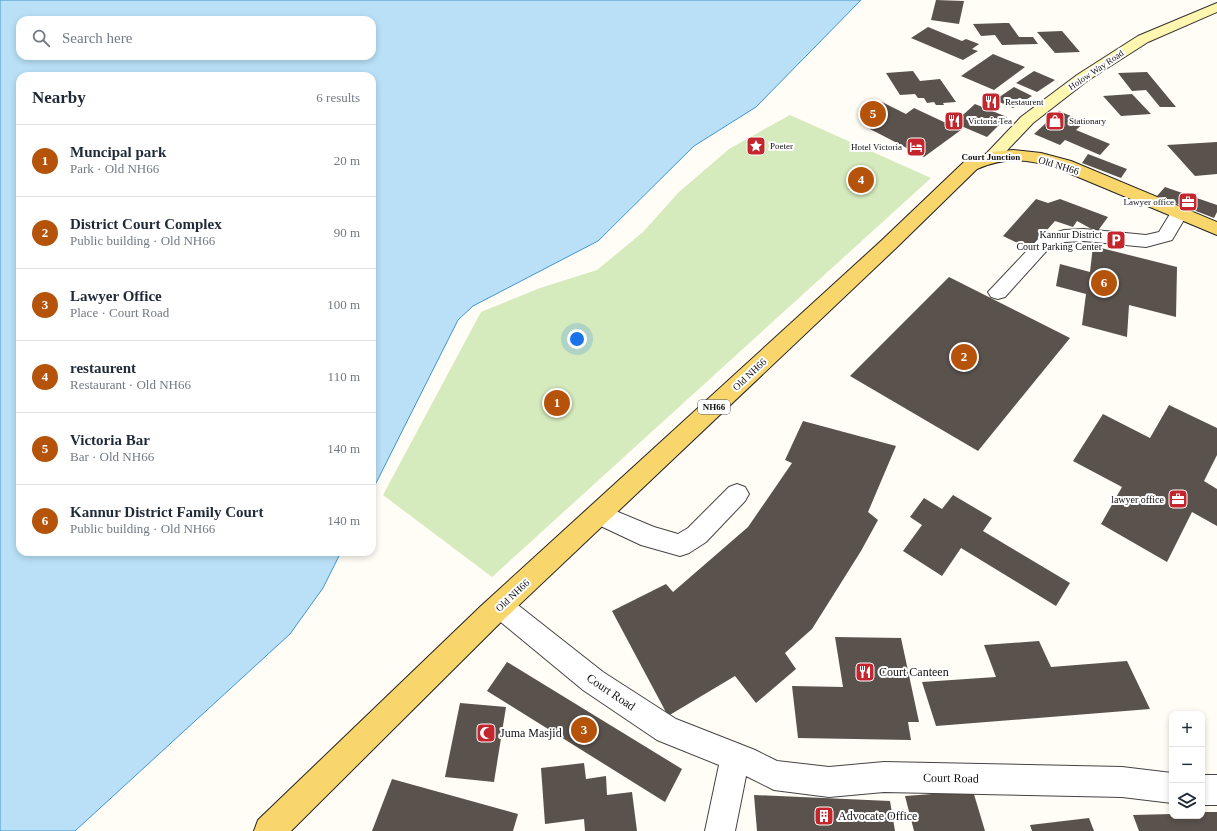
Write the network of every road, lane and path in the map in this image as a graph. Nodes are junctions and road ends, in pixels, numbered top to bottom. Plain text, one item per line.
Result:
1 (1217, 7) edge
2 (991, 157) junction
3 (1179, 213) junction
4 (1216, 230) edge
5 (998, 292) dead end
6 (737, 494) dead end
7 (599, 514) junction
8 (500, 606) junction
9 (735, 757) junction
10 (1169, 788) edge
11 (1205, 790) edge
12 (1217, 790) edge
13 (269, 831) edge
14 (720, 831) edge

1 - 2 street, Holow Way Road
2 - 3 main road, Old NH66 / NH66
2 - 7 main road, Old NH66 / NH66
3 - 4 main road, Old NH66 / NH66
3 - 5 street
6 - 7 street
7 - 8 main road, Old NH66 / NH66
8 - 9 street, Court Road
8 - 13 main road, Old NH66 / NH66
9 - 10 street, Court Road
9 - 14 street
11 - 12 street

